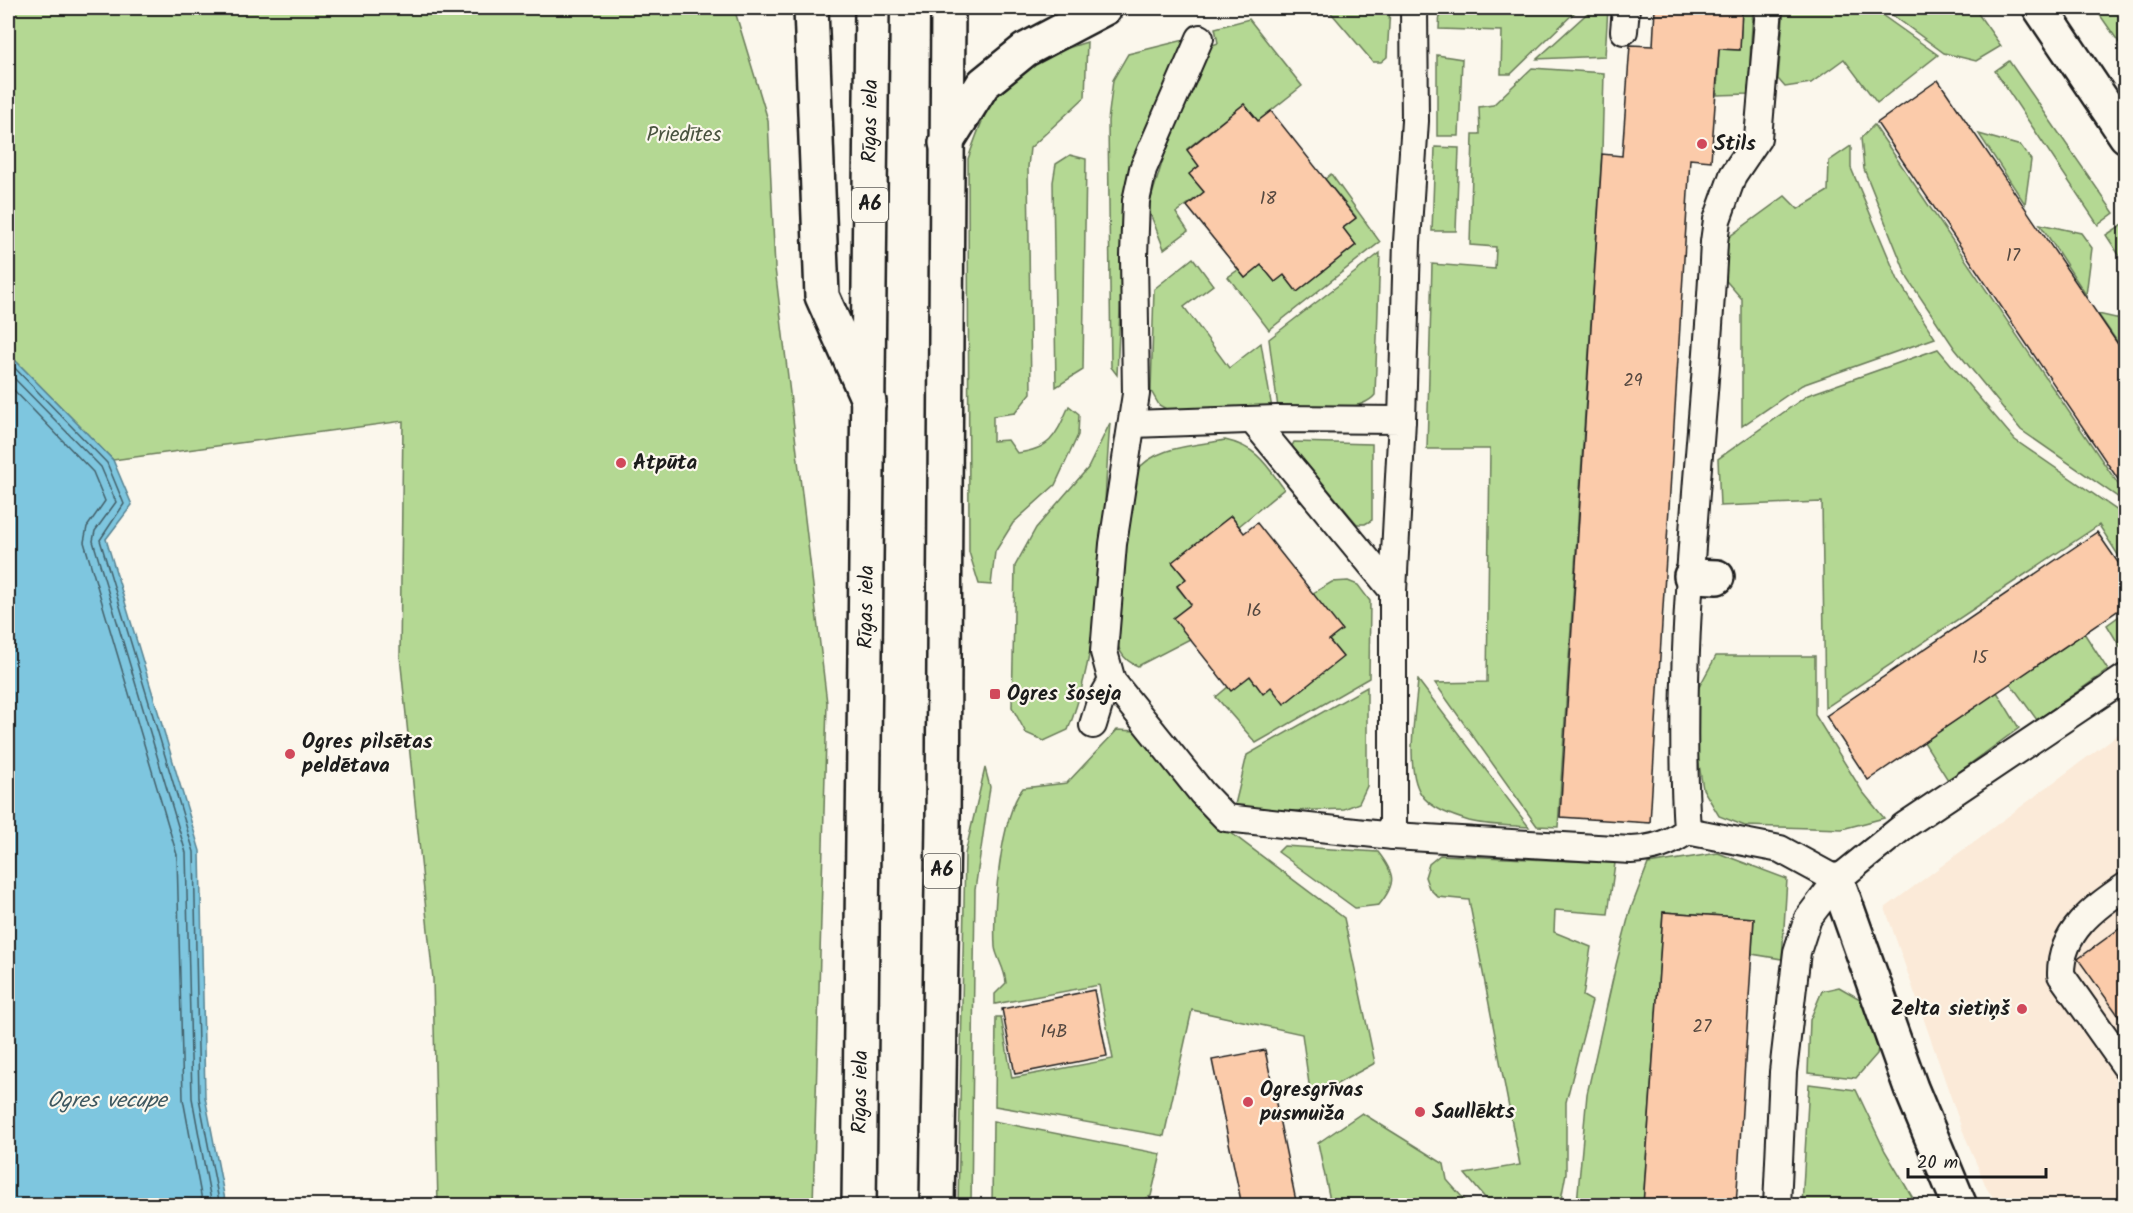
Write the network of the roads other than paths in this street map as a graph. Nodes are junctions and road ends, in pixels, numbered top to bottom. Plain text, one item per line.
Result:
1 (811, 8) edge
2 (872, 8) edge
3 (948, 8) edge
4 (1100, 8) edge
5 (1414, 8) edge
6 (1769, 8) edge
7 (2040, 8) edge
8 (1200, 38) dead end
9 (2126, 136) edge
10 (946, 143) junction
11 (868, 402) junction
12 (1402, 420) junction
13 (1253, 421) junction
14 (1132, 424) junction
15 (1393, 591) junction
16 (2126, 677) edge
17 (1112, 681) junction
18 (1093, 725) dead end
19 (1687, 831) junction
20 (1393, 836) junction
21 (1837, 880) junction
22 (2126, 886) edge
23 (2126, 1066) edge
24 (859, 1206) edge
25 (937, 1206) edge
26 (1777, 1206) edge
27 (1960, 1206) edge

1 - 11 main road
2 - 11 main road, Rīgas iela / A6
3 - 10 main road, A6
4 - 10 main road
5 - 12 lane
6 - 19 lane
7 - 9 main road
8 - 14 lane
10 - 25 main road, A6
11 - 24 main road, Rīgas iela / A6
12 - 13 lane
12 - 15 lane
13 - 14 lane
13 - 15 lane
14 - 17 lane
15 - 20 lane
16 - 21 lane
17 - 18 lane
17 - 20 lane
19 - 20 lane
19 - 21 lane
21 - 26 lane
21 - 27 main road
22 - 23 lane

